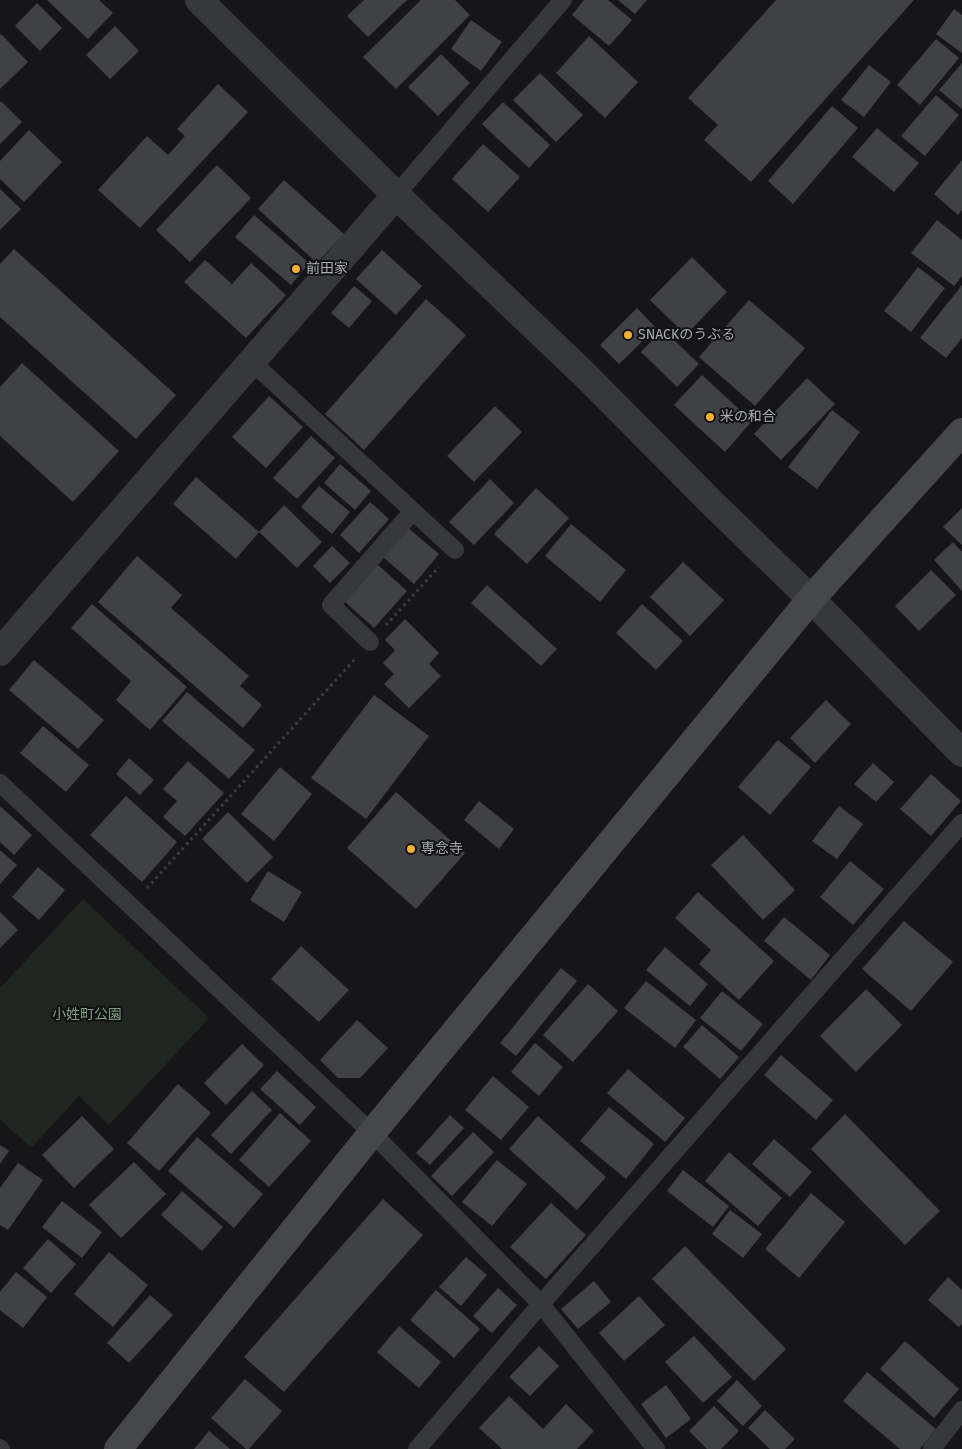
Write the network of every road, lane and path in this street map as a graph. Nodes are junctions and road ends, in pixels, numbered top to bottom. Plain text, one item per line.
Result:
1 (199, 0) edge
2 (563, 0) edge
3 (396, 195) junction
4 (252, 362) junction
5 (962, 432) edge
6 (413, 511) junction
7 (455, 550) joint
8 (811, 599) junction
9 (370, 642) junction
10 (0, 652) edge
11 (962, 753) edge
12 (0, 783) edge
13 (962, 823) edge
14 (130, 906) junction
15 (372, 1133) junction
16 (541, 1304) junction
17 (962, 1410) edge
18 (118, 1449) edge
19 (417, 1449) edge
20 (656, 1449) edge
21 (932, 1449) edge

1 - 3 street
2 - 3 lane
3 - 4 street
3 - 8 street
4 - 6 lane
4 - 10 street
5 - 8 street
6 - 7 lane
6 - 9 lane
7 - 9 path
8 - 11 street
8 - 15 street
9 - 14 path
12 - 14 lane
13 - 16 lane
14 - 15 lane
15 - 16 lane
15 - 18 street
16 - 19 lane
16 - 20 lane
17 - 21 lane

